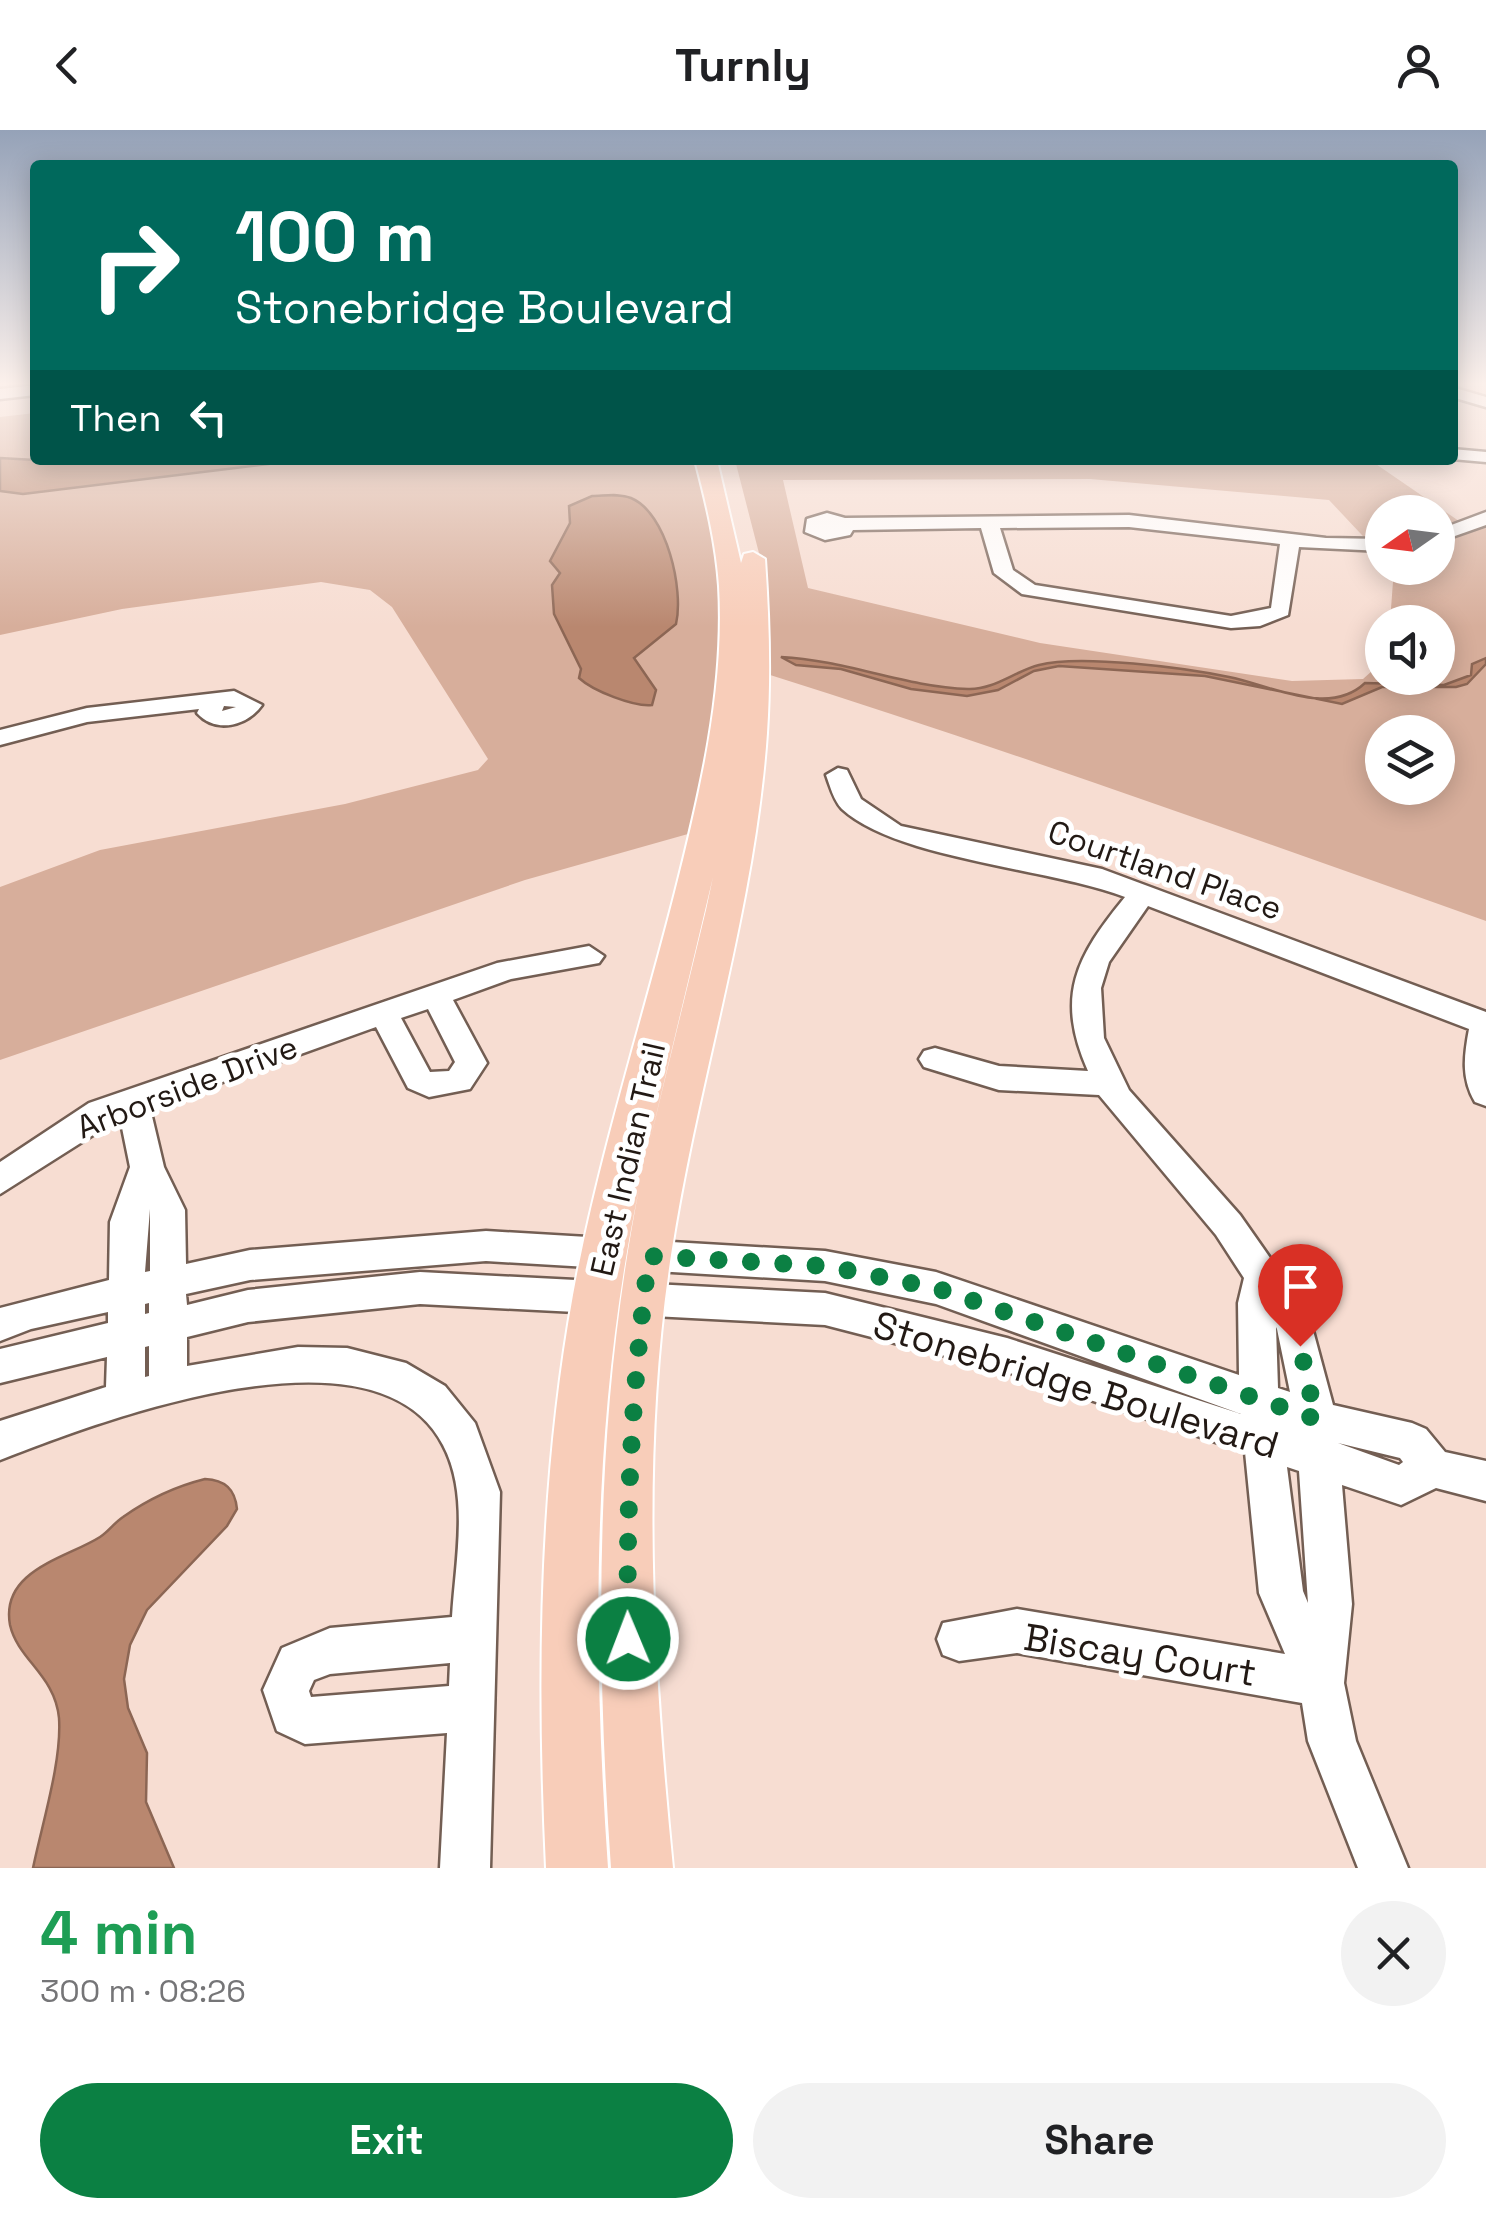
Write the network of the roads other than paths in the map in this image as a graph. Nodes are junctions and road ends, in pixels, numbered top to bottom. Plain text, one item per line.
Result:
1 (707, 465) edge
2 (729, 465) edge
3 (1486, 518) edge
4 (988, 521) junction
5 (844, 524) dead end
6 (1455, 530) edge
7 (1290, 540) junction
8 (1365, 544) edge
9 (213, 704) dead end
10 (0, 738) edge
11 (838, 775) dead end
12 (1144, 894) junction
13 (589, 956) dead end
14 (436, 995) junction
15 (384, 1014) junction
16 (1486, 1024) edge
17 (935, 1059) dead end
18 (1108, 1084) junction
19 (1486, 1094) edge
20 (132, 1101) junction
21 (147, 1167) junction
22 (0, 1180) edge
23 (623, 1276) junction
24 (1262, 1280) junction
25 (167, 1282) junction
26 (124, 1292) junction
27 (168, 1322) junction
28 (0, 1325) edge
29 (126, 1334) junction
30 (0, 1366) edge
31 (168, 1388) junction
32 (1259, 1396) junction
33 (125, 1400) junction
34 (1316, 1439) junction
35 (0, 1441) edge
36 (1266, 1444) junction
37 (1486, 1480) edge
38 (472, 1638) junction
39 (960, 1639) dead end
40 (1320, 1683) junction
41 (469, 1708) junction
42 (465, 1868) edge
43 (577, 1868) edge
44 (642, 1868) edge
45 (1383, 1868) edge

1 - 23 main road, East Indian Trail
2 - 23 main road, East Indian Trail
3 - 6 street
4 - 5 street
4 - 7 street
4 - 7 street
7 - 8 street
9 - 10 street
11 - 12 street, Courtland Place
12 - 16 street, Courtland Place
12 - 18 street
13 - 14 street, Arborside Drive
14 - 15 street, Arborside Drive
14 - 15 street
15 - 20 street, Arborside Drive
16 - 19 street
17 - 18 street
18 - 24 street
20 - 21 street
20 - 22 street, Arborside Drive
21 - 25 street
21 - 26 street
23 - 25 street, Stonebridge Boulevard
23 - 27 street, Stonebridge Boulevard
23 - 32 street, Stonebridge Boulevard
23 - 36 street, Stonebridge Boulevard
23 - 43 main road, East Indian Trail
23 - 44 main road, East Indian Trail
24 - 32 street
24 - 34 street
25 - 26 street, Stonebridge Boulevard
25 - 27 street
26 - 28 street, Stonebridge Boulevard
26 - 29 street
27 - 29 street, Stonebridge Boulevard
27 - 31 street
29 - 30 street, Stonebridge Boulevard
29 - 33 street
31 - 33 street
31 - 38 street
32 - 34 street, Stonebridge Boulevard
32 - 36 street
33 - 35 street
34 - 36 street, Stonebridge Boulevard
34 - 37 street, Stonebridge Boulevard
34 - 40 street
36 - 40 street
38 - 41 street
38 - 41 street
39 - 40 street, Biscay Court
40 - 45 street
41 - 42 street

